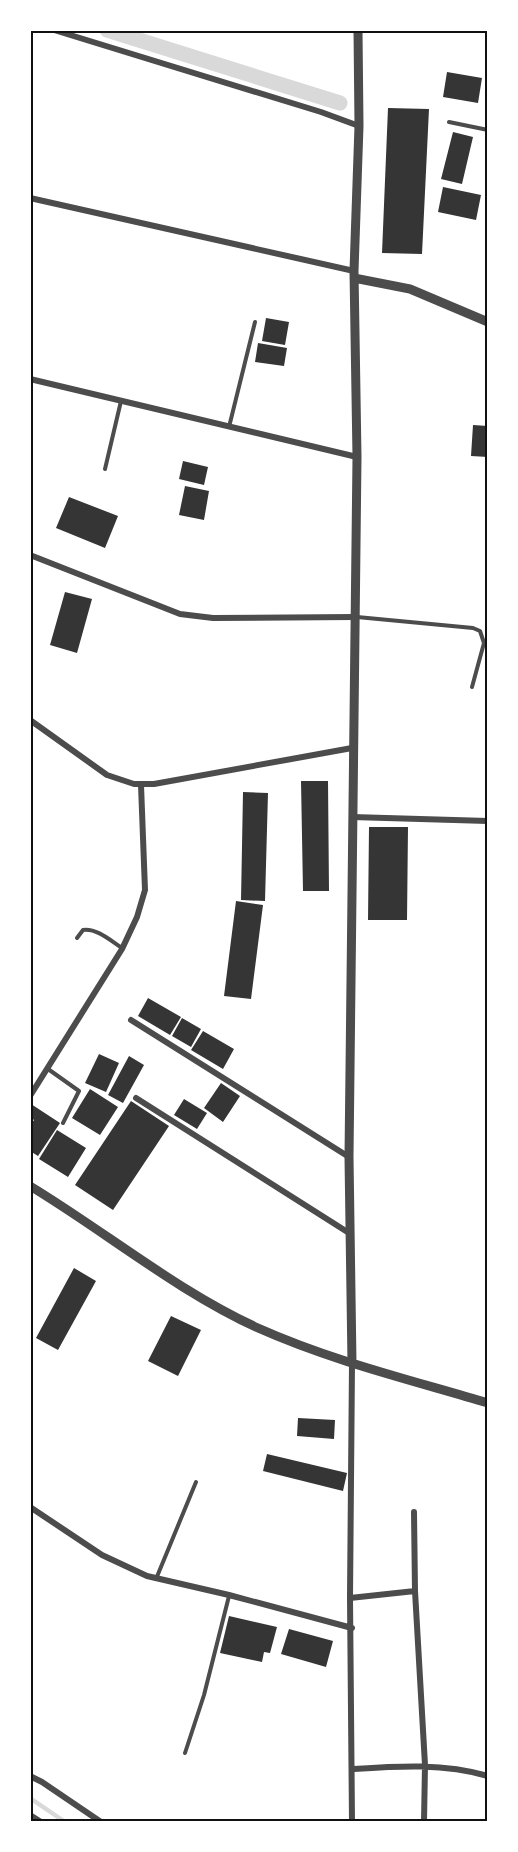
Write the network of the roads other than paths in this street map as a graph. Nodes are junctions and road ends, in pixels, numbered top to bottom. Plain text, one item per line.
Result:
1 (54, 30) edge
2 (358, 30) edge
3 (449, 122) dead end
4 (359, 126) junction
5 (488, 130) edge
6 (30, 198) edge
7 (354, 275) junction
8 (255, 322) dead end
9 (488, 322) edge
10 (30, 379) edge
11 (121, 401) junction
12 (229, 427) junction
13 (357, 458) junction
14 (105, 469) dead end
15 (30, 555) edge
16 (355, 617) junction
17 (472, 687) dead end
18 (30, 720) edge
19 (352, 748) junction
20 (141, 785) junction
21 (352, 817) junction
22 (488, 821) edge
23 (77, 938) dead end
24 (122, 949) junction
25 (131, 1020) dead end
26 (48, 1069) junction
27 (30, 1096) edge
28 (136, 1098) dead end
29 (63, 1123) dead end
30 (349, 1157) junction
31 (30, 1186) edge
32 (349, 1233) junction
33 (352, 1363) junction
34 (488, 1403) edge
35 (196, 1482) dead end
36 (30, 1507) edge
37 (414, 1512) dead end
38 (156, 1579) junction
39 (415, 1591) junction
40 (229, 1595) junction
41 (350, 1598) junction
42 (352, 1628) junction
43 (185, 1753) dead end
44 (425, 1765) junction
45 (352, 1769) junction
46 (30, 1776) edge
47 (488, 1776) edge
48 (30, 1815) edge
49 (41, 1822) edge
50 (101, 1822) edge
51 (352, 1822) edge
52 (424, 1822) edge

1 - 4 street
2 - 4 street
3 - 5 lane
4 - 7 street
6 - 7 street
7 - 9 street
7 - 13 street
8 - 12 lane
10 - 11 street
11 - 12 street
11 - 14 lane
12 - 13 street
13 - 16 street
15 - 16 street
16 - 17 lane
16 - 19 street
18 - 20 street
19 - 20 street
19 - 21 street
20 - 24 street
21 - 22 street
21 - 30 street
23 - 24 lane
24 - 26 street
25 - 30 street
26 - 27 street
26 - 29 lane
28 - 32 street
30 - 32 street
31 - 33 street
32 - 33 street
33 - 34 street
33 - 41 street
35 - 38 lane
36 - 38 street
37 - 39 street
38 - 40 street
39 - 41 street
39 - 44 street
40 - 42 street
40 - 43 lane
41 - 42 street
42 - 45 street
44 - 45 street
44 - 47 street
44 - 52 street
45 - 51 street
46 - 50 street
48 - 49 street

